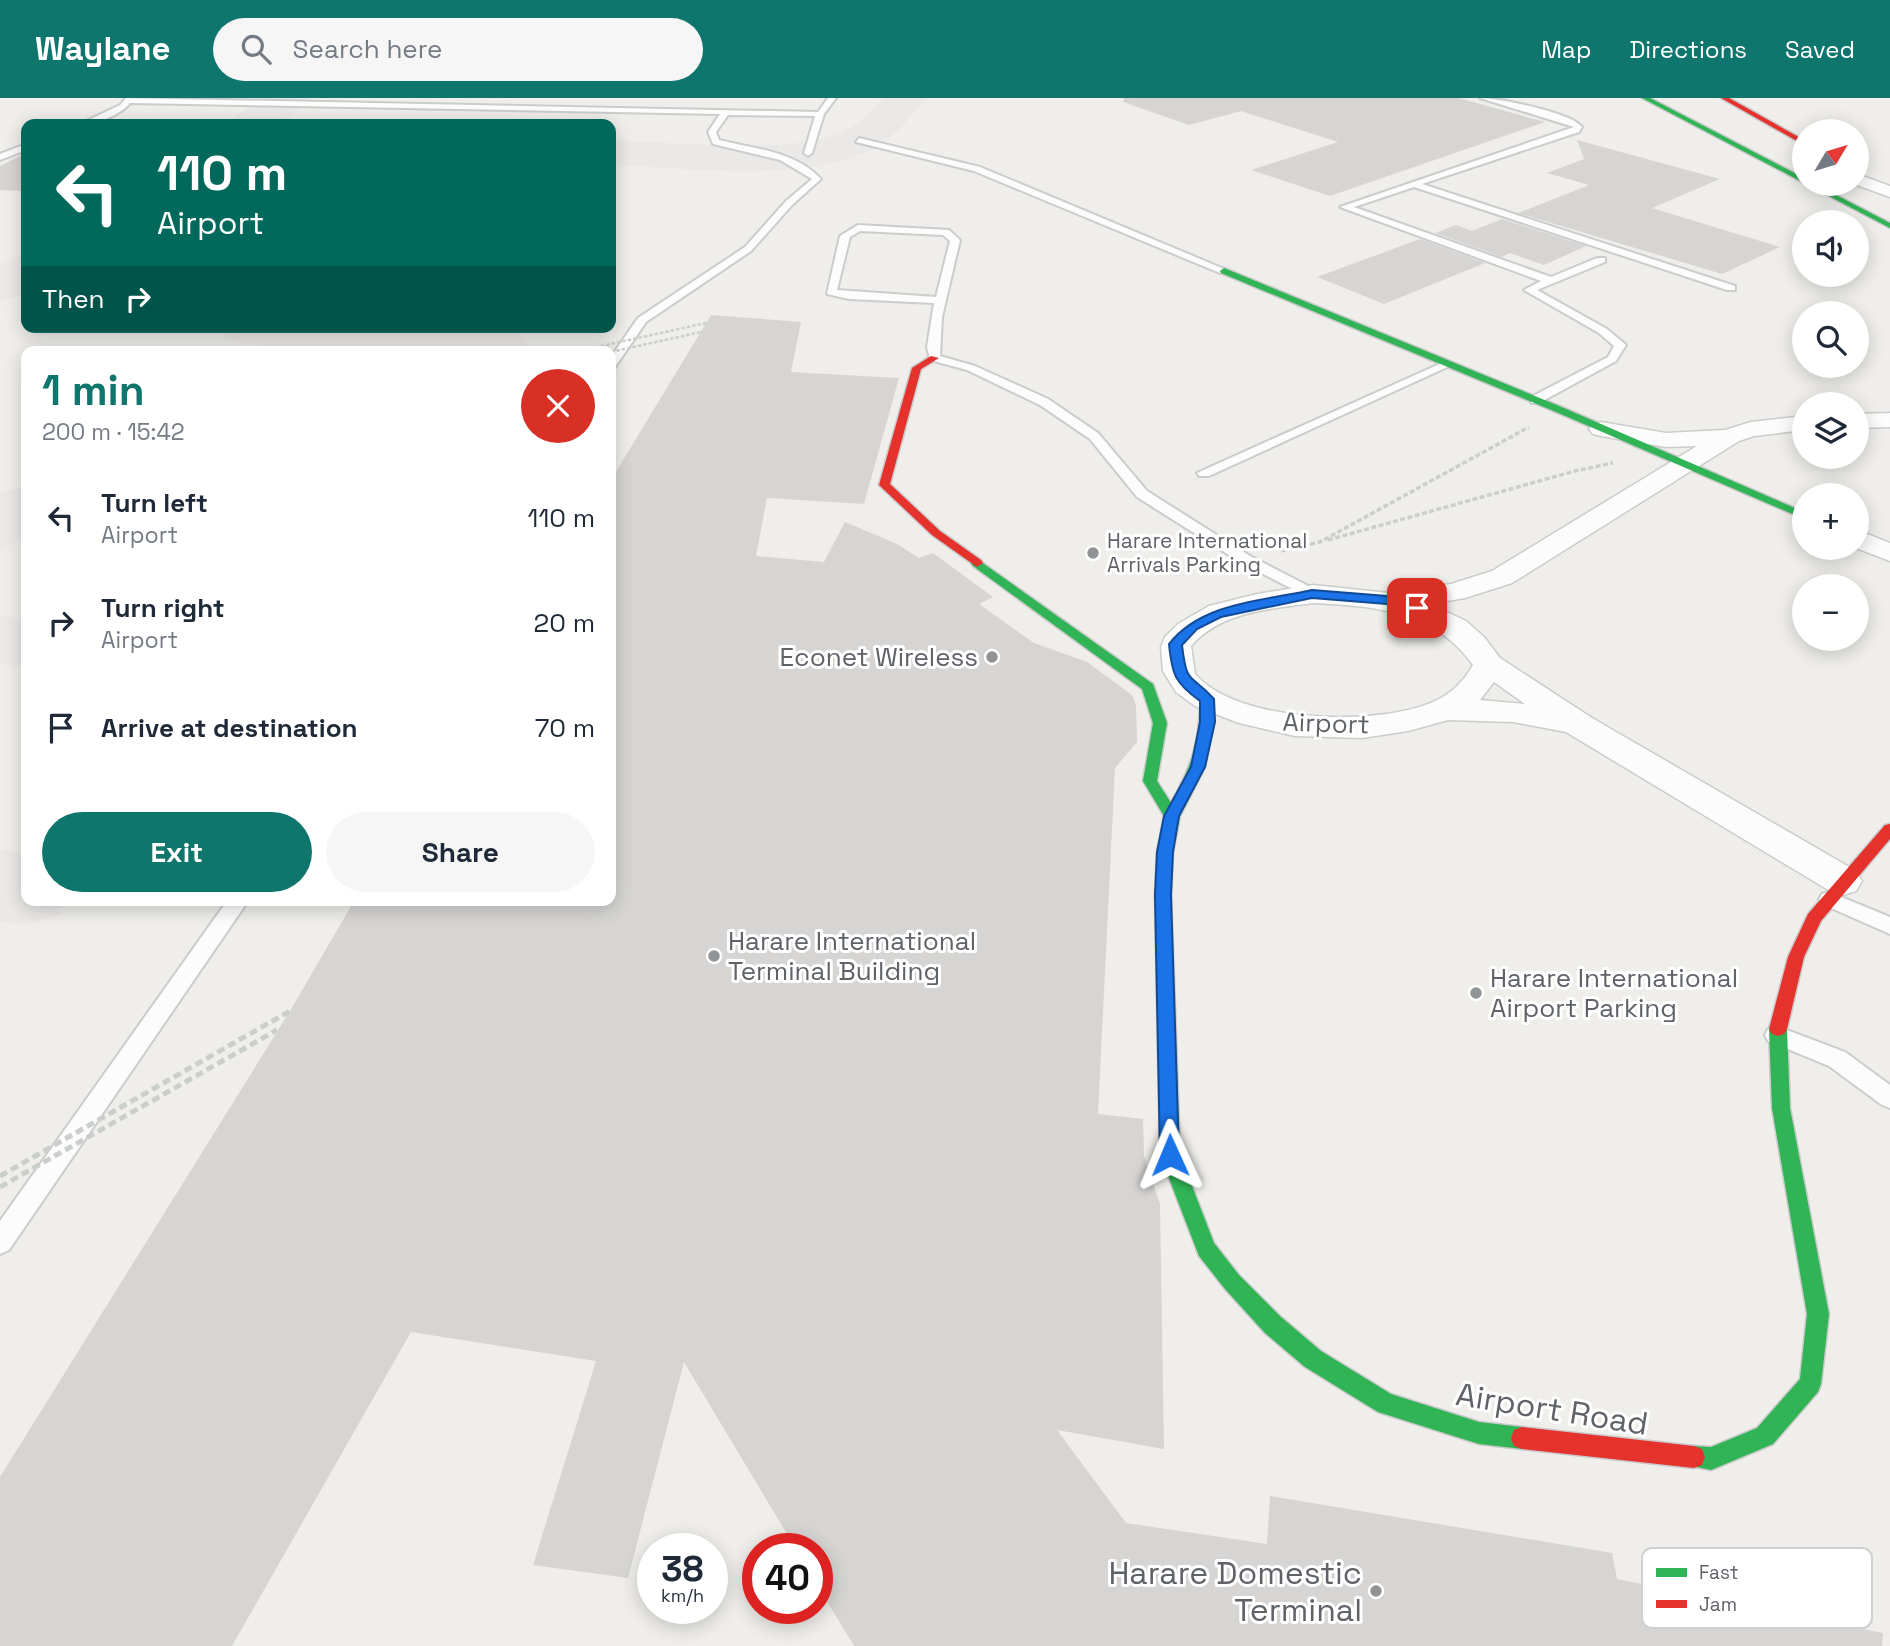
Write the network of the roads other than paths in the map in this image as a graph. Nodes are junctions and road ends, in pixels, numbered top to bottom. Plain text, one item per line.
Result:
1 (832, 98) edge
2 (1484, 98) edge
3 (1645, 98) edge
4 (1724, 98) edge
5 (130, 99) edge
6 (1533, 101) dead end
7 (1515, 106) junction
8 (724, 114) junction
9 (820, 114) junction
10 (97, 119) edge
11 (1792, 136) edge
12 (859, 140) dead end
13 (21, 149) edge
14 (808, 152) dead end
15 (0, 157) edge
16 (1792, 175) edge
17 (1413, 184) junction
18 (1869, 184) edge
19 (1869, 190) edge
20 (1890, 192) edge
21 (1833, 196) edge
22 (1890, 209) edge
23 (1890, 226) edge
24 (1601, 260) dead end
25 (1224, 271) joint
26 (1551, 281) junction
27 (1731, 288) dead end
28 (942, 300) junction
29 (934, 358) junction
30 (616, 359) edge
31 (1448, 364) junction
32 (1535, 400) junction
33 (1890, 420) edge
34 (1869, 421) edge
35 (1792, 424) edge
36 (1606, 430) junction
37 (1730, 436) junction
38 (1685, 465) junction
39 (1204, 473) dead end
40 (1649, 484) junction
41 (1792, 511) edge
42 (1869, 543) edge
43 (1890, 552) edge
44 (1312, 594) junction
45 (1387, 600) junction
46 (1489, 665) junction
47 (1207, 699) junction
48 (1446, 709) junction
49 (1580, 726) junction
50 (1172, 816) junction
51 (1890, 829) edge
52 (1836, 890) junction
53 (235, 906) edge
54 (1890, 926) edge
55 (1776, 1035) junction
56 (1890, 1098) edge
57 (0, 1242) edge

1 - 9 lane
2 - 7 lane
3 - 16 street
4 - 11 street
5 - 8 lane
5 - 10 lane
6 - 7 lane
7 - 17 lane
8 - 9 lane
8 - 30 lane
9 - 14 lane
12 - 25 lane
13 - 15 lane
17 - 26 lane
17 - 27 lane
18 - 20 street
19 - 22 street
21 - 23 street
24 - 26 lane
25 - 31 street
26 - 32 lane
28 - 28 lane
28 - 29 lane
29 - 44 lane
29 - 50 street
31 - 32 street
31 - 39 lane
32 - 36 street
33 - 34 street
35 - 37 street
36 - 37 street
36 - 38 street
36 - 40 street
37 - 38 street
38 - 40 street
38 - 41 street
40 - 45 street
42 - 43 street
44 - 45 street, Airport
44 - 47 street, Airport
45 - 46 street, Airport
46 - 48 street, Airport
46 - 49 street
47 - 48 street, Airport
47 - 50 street, Airport Road
48 - 49 street
49 - 52 street
50 - 55 street, Airport Road
51 - 52 street, Airport Road
52 - 54 lane
52 - 55 street, Airport Road
53 - 57 lane
55 - 56 lane

